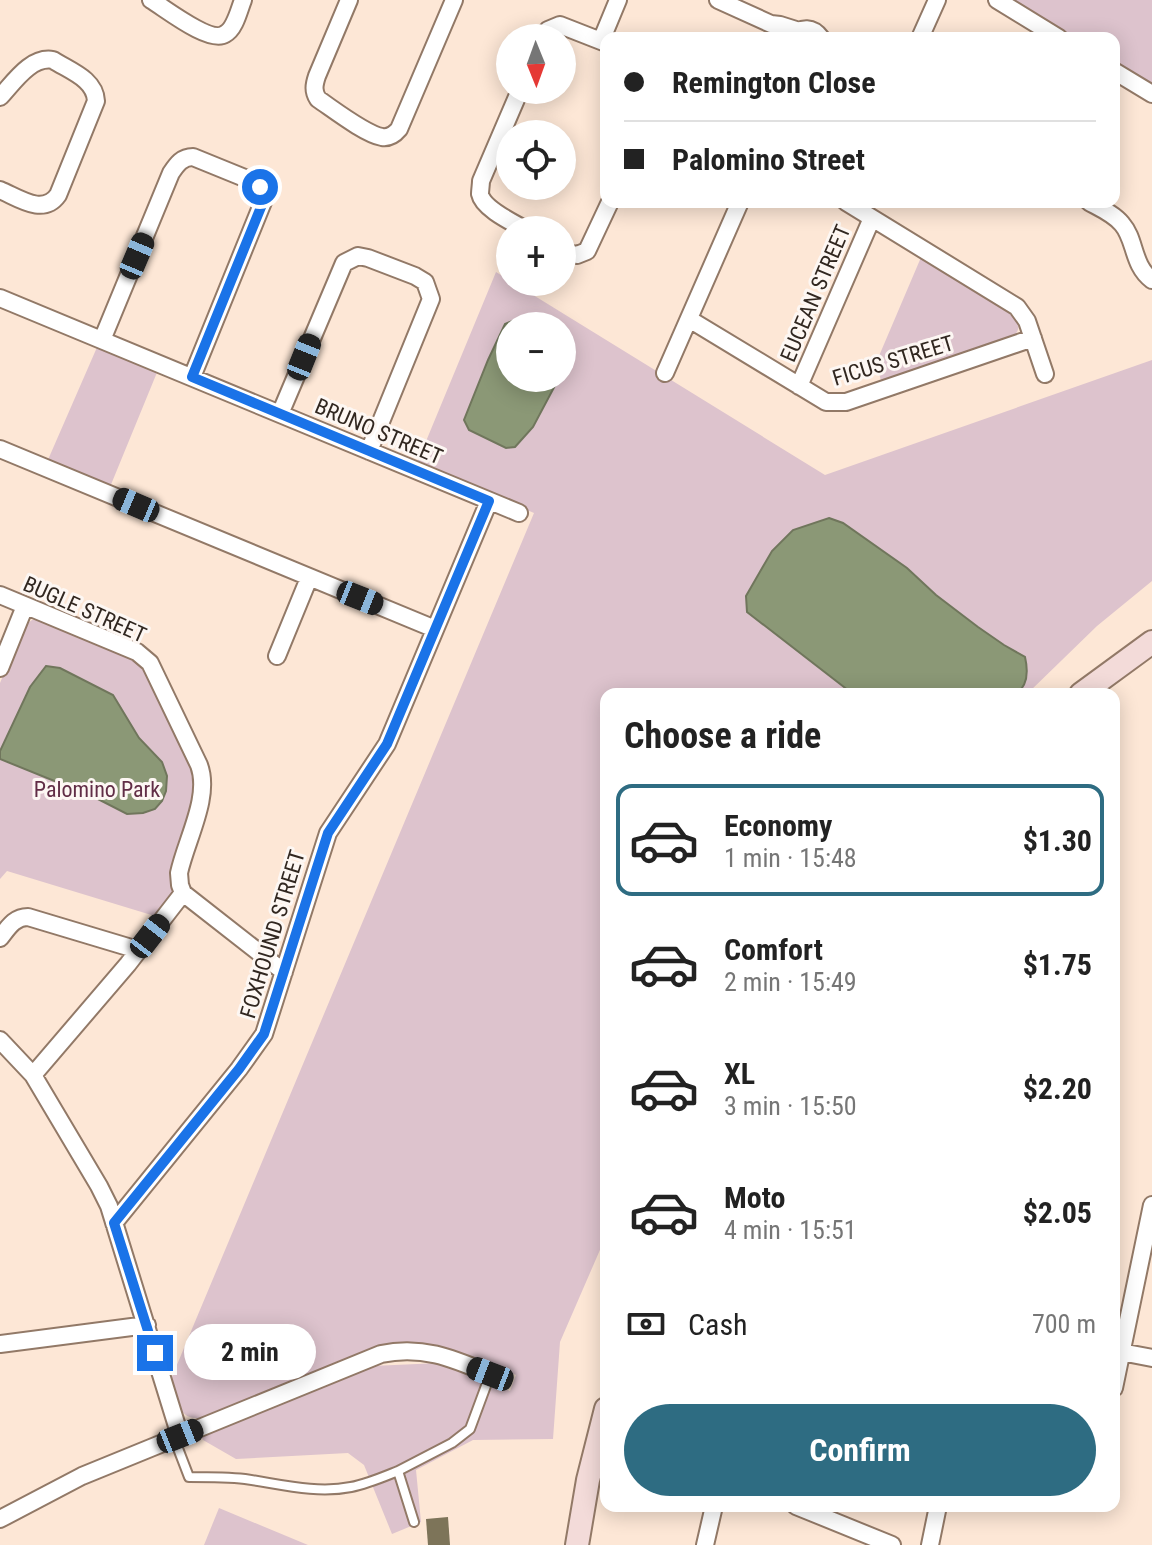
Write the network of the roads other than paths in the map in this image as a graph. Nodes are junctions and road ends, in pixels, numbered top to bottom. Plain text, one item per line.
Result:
1 (151, 0) edge
2 (243, 0) edge
3 (349, 0) edge
4 (454, 0) edge
5 (618, 0) edge
6 (718, 0) edge
7 (937, 0) edge
8 (997, 0) edge
9 (576, 31) edge
10 (607, 32) edge
11 (788, 32) edge
12 (923, 32) edge
13 (1049, 32) edge
14 (600, 40) edge
15 (1120, 75) edge
16 (1152, 94) edge
17 (0, 97) edge
18 (514, 104) edge
19 (1, 193) edge
20 (607, 208) edge
21 (737, 208) edge
22 (856, 208) edge
23 (1099, 208) edge
24 (503, 216) edge
25 (872, 218) junction
26 (576, 255) edge
27 (1152, 280) edge
28 (0, 298) edge
29 (689, 319) junction
30 (1033, 338) junction
31 (102, 340) junction
32 (665, 373) dead end
33 (1045, 374) dead end
34 (192, 377) junction
35 (799, 386) junction
36 (280, 414) junction
37 (0, 449) edge
38 (369, 451) junction
39 (489, 501) junction
40 (519, 513) dead end
41 (309, 578) junction
42 (0, 595) edge
43 (25, 606) junction
44 (435, 629) junction
45 (1152, 642) edge
46 (277, 656) dead end
47 (0, 668) edge
48 (1089, 688) edge
49 (183, 893) junction
50 (0, 938) edge
51 (138, 950) junction
52 (284, 972) junction
53 (0, 1040) edge
54 (33, 1075) junction
55 (1152, 1205) edge
56 (114, 1223) junction
57 (147, 1325) junction
58 (0, 1344) edge
59 (1121, 1352) junction
60 (1120, 1357) edge
61 (1152, 1358) edge
62 (496, 1376) joint
63 (600, 1433) edge
64 (177, 1437) junction
65 (398, 1471) junction
66 (713, 1512) edge
67 (811, 1512) edge
68 (937, 1512) edge
69 (0, 1519) edge
70 (414, 1522) dead end
71 (577, 1545) edge
72 (705, 1545) edge
73 (892, 1545) edge
74 (930, 1545) edge

1 - 2 street
3 - 4 street
5 - 10 street
6 - 11 street
7 - 12 street
8 - 13 street
9 - 14 street
15 - 16 street
17 - 19 street
18 - 24 street
20 - 26 street
21 - 29 street
22 - 25 street
23 - 27 street
25 - 30 street
25 - 35 street, EUCEAN STREET
28 - 31 street, BRUNO STREET
29 - 32 street
29 - 35 street, FICUS STREET
30 - 33 street
30 - 35 street, FICUS STREET
31 - 34 street, BRUNO STREET
31 - 34 street
34 - 36 street, BRUNO STREET
36 - 38 street, BRUNO STREET
36 - 38 street
37 - 41 street
38 - 39 street, BRUNO STREET
39 - 40 street, BRUNO STREET
39 - 44 street, FOXHOUND STREET
41 - 44 street
41 - 46 street
42 - 43 street, BUGLE STREET
43 - 47 street
43 - 49 street, BUGLE STREET
44 - 52 street, FOXHOUND STREET
45 - 48 street
49 - 51 street
49 - 52 street
50 - 51 street
51 - 54 street
52 - 56 street, FOXHOUND STREET
53 - 54 street
54 - 56 street
55 - 59 street
56 - 57 street
57 - 58 street
57 - 64 street
59 - 60 street
59 - 61 street
62 - 64 street
62 - 65 lane
63 - 71 street
64 - 65 lane
64 - 69 street
65 - 70 lane
66 - 72 street
67 - 73 street
68 - 74 street

